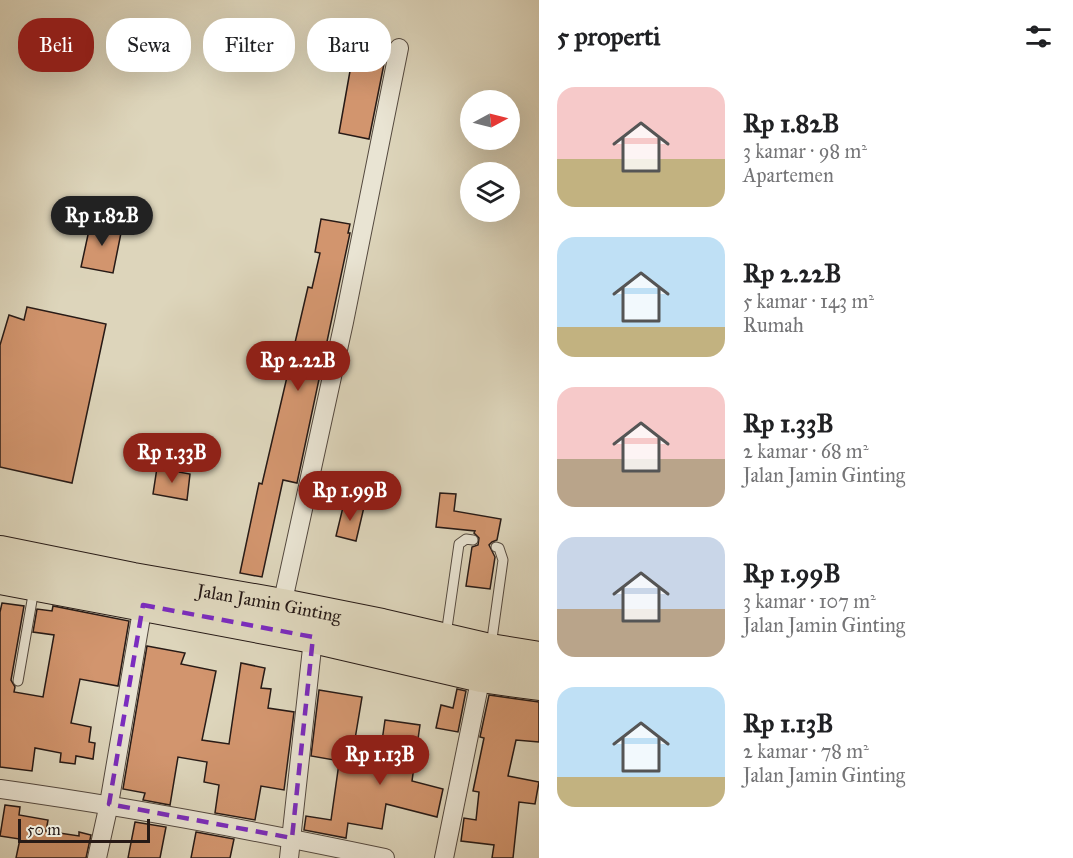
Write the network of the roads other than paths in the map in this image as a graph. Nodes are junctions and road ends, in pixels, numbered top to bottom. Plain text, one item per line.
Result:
1 (399, 48) dead end
2 (473, 540) dead end
3 (496, 547) dead end
4 (0, 552) edge
5 (0, 578) edge
6 (36, 584) junction
7 (143, 604) junction
8 (282, 605) junction
9 (314, 625) junction
10 (445, 640) junction
11 (539, 658) edge
12 (486, 663) junction
13 (18, 681) dead end
14 (539, 684) edge
15 (0, 789) edge
16 (109, 804) junction
17 (292, 838) junction
18 (97, 858) edge
19 (289, 858) edge
20 (385, 858) edge
21 (444, 858) edge

1 - 8 street
2 - 10 lane
3 - 12 lane
4 - 8 highway, Jalan Jamin Ginting
5 - 6 highway, Jalan Jamin Ginting
6 - 7 highway, Jalan Jamin Ginting
6 - 13 lane
7 - 9 highway, Jalan Jamin Ginting
7 - 16 street
8 - 9 highway, Jalan Jamin Ginting
9 - 10 highway, Jalan Jamin Ginting
9 - 12 highway, Jalan Jamin Ginting
9 - 17 street
10 - 12 highway, Jalan Jamin Ginting
11 - 12 highway, Jalan Jamin Ginting
12 - 14 highway, Jalan Jamin Ginting
12 - 21 street
15 - 16 street
16 - 17 street
16 - 18 street
17 - 19 street
17 - 20 street

